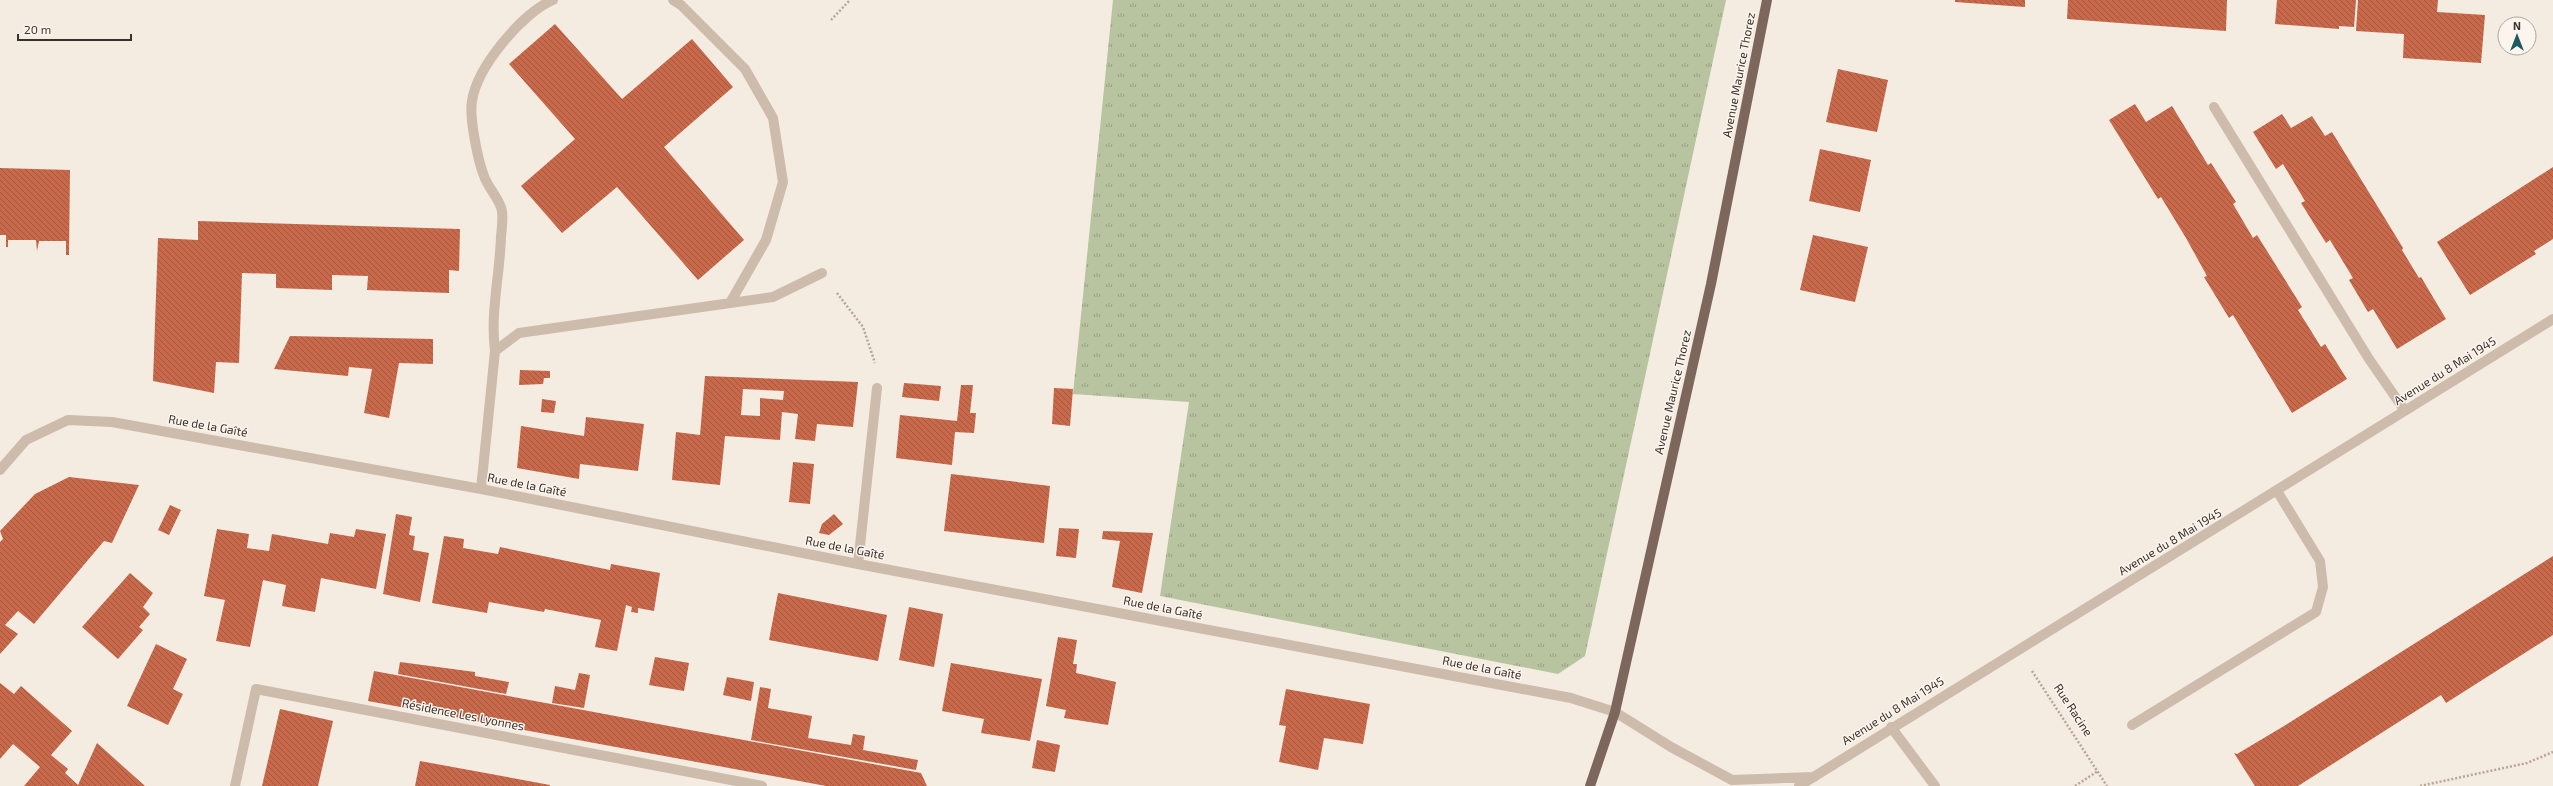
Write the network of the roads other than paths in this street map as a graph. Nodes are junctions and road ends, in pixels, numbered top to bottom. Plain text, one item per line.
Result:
1 (553, 0) edge
2 (673, 0) edge
3 (1767, 0) edge
4 (2214, 107) dead end
5 (822, 273) road end
6 (730, 303) junction
7 (2553, 318) edge
8 (495, 351) junction
9 (877, 388) road end
10 (2405, 411) junction
11 (0, 470) edge
12 (481, 489) junction
13 (2277, 491) junction
14 (858, 564) junction
15 (1615, 712) junction
16 (2132, 724) dead end
17 (1891, 727) junction
18 (1814, 777) junction
19 (235, 786) edge
20 (762, 786) edge
21 (1590, 786) edge
22 (1800, 786) edge
23 (1935, 786) edge

1 - 8 street
2 - 6 street
3 - 15 main road, Avenue Maurice Thorez
4 - 10 street
5 - 6 street
6 - 8 street
7 - 10 street, Avenue du 8 Mai 1945
8 - 12 street
9 - 14 street
10 - 13 street, Avenue du 8 Mai 1945
11 - 12 street, Rue de la Gaîté
12 - 14 street, Rue de la Gaîté
13 - 16 street
13 - 17 street, Avenue du 8 Mai 1945
14 - 15 street, Rue de la Gaîté
15 - 18 street, Rue de la Gaîté
15 - 21 main road, Avenue Maurice Thorez
17 - 18 street, Avenue du 8 Mai 1945
17 - 23 street
18 - 22 street, Avenue du 8 Mai 1945
19 - 20 street, Résidence Les Lyonnes

